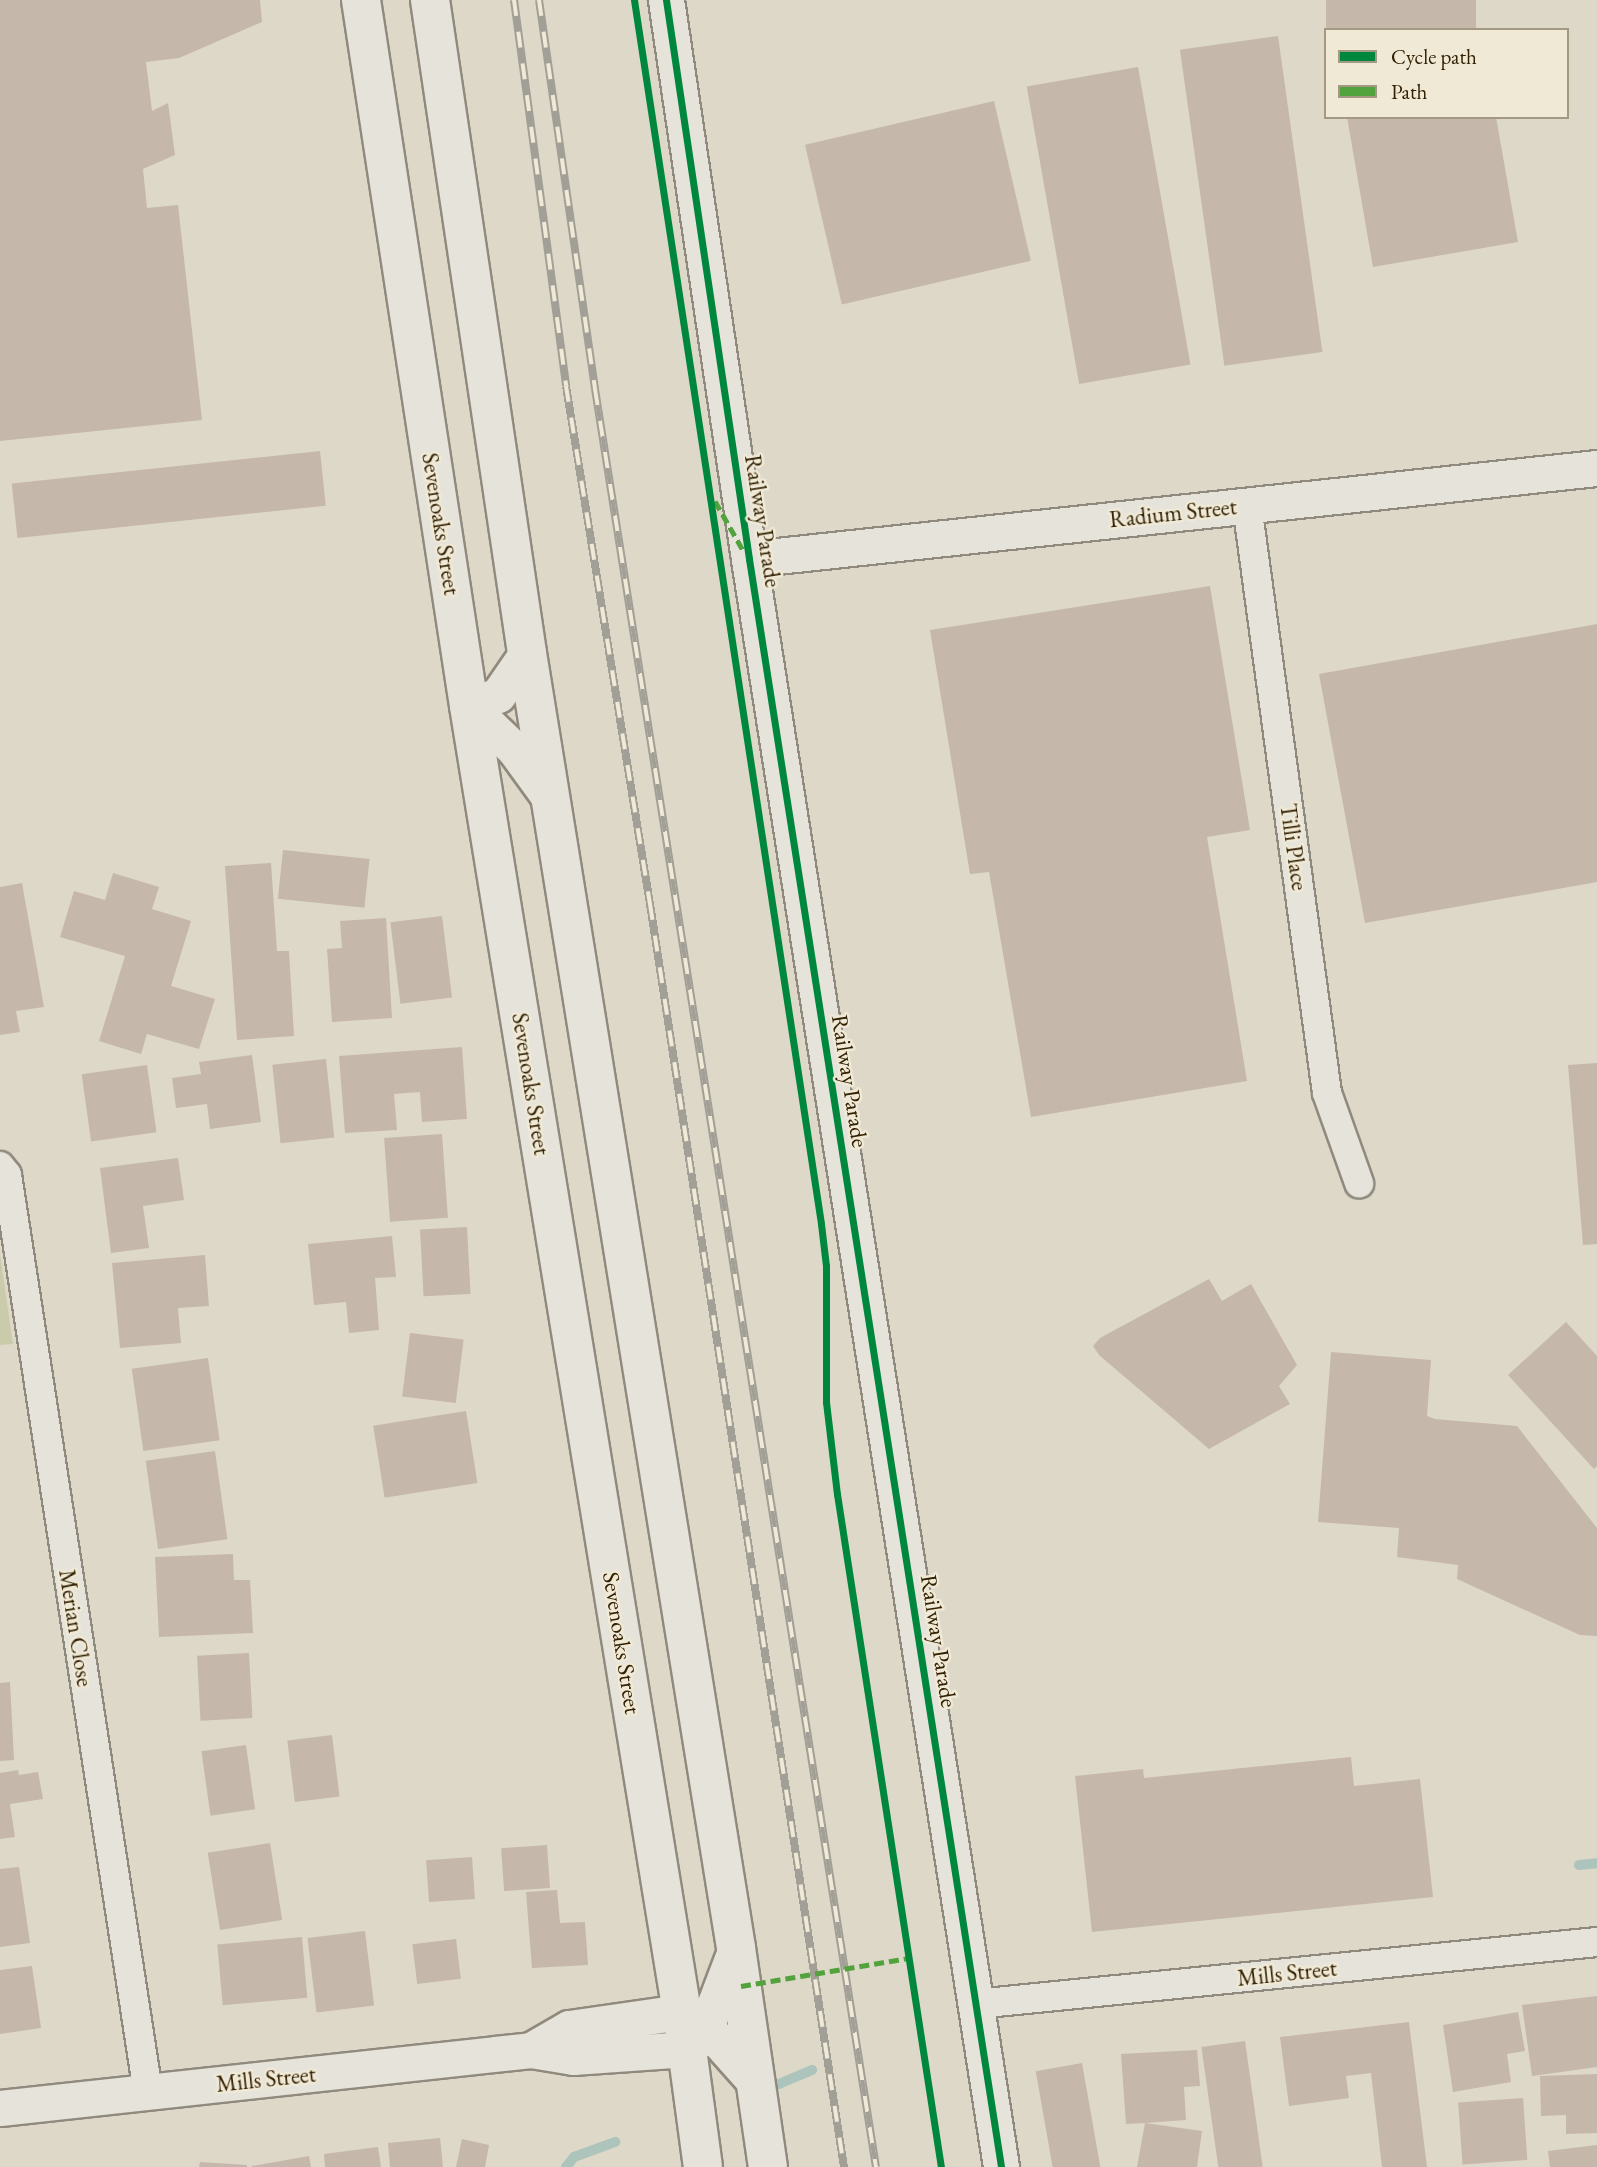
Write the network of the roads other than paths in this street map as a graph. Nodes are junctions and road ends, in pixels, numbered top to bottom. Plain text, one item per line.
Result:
1 (361, 0) edge
2 (430, 0) edge
3 (666, 0) edge
4 (1597, 468) edge
5 (1247, 505) junction
6 (749, 559) junction
7 (527, 653) junction
8 (469, 706) junction
9 (551, 800) junction
10 (0, 1166) edge
11 (1359, 1184) dead end
12 (1597, 1942) edge
13 (736, 1948) junction
14 (976, 2004) junction
15 (691, 2029) junction
16 (755, 2082) junction
17 (148, 2092) junction
18 (0, 2108) edge
19 (703, 2167) edge
20 (768, 2167) edge
21 (1001, 2167) edge

1 - 8 main road, Sevenoaks Street
2 - 7 main road
3 - 6 street, Railway Parade
4 - 5 street, Radium Street
5 - 6 street, Radium Street
5 - 11 street, Tilli Place
6 - 14 street, Railway Parade
7 - 8 street
7 - 9 main road
8 - 9 street
8 - 15 main road, Sevenoaks Street
9 - 13 main road
10 - 17 street, Merian Close
12 - 14 street, Mills Street
13 - 15 street
13 - 16 main road
14 - 21 street, Railway Parade
15 - 16 street
15 - 17 street, Mills Street
15 - 19 main road, Sevenoaks Street
16 - 20 main road
17 - 18 street, Mills Street

